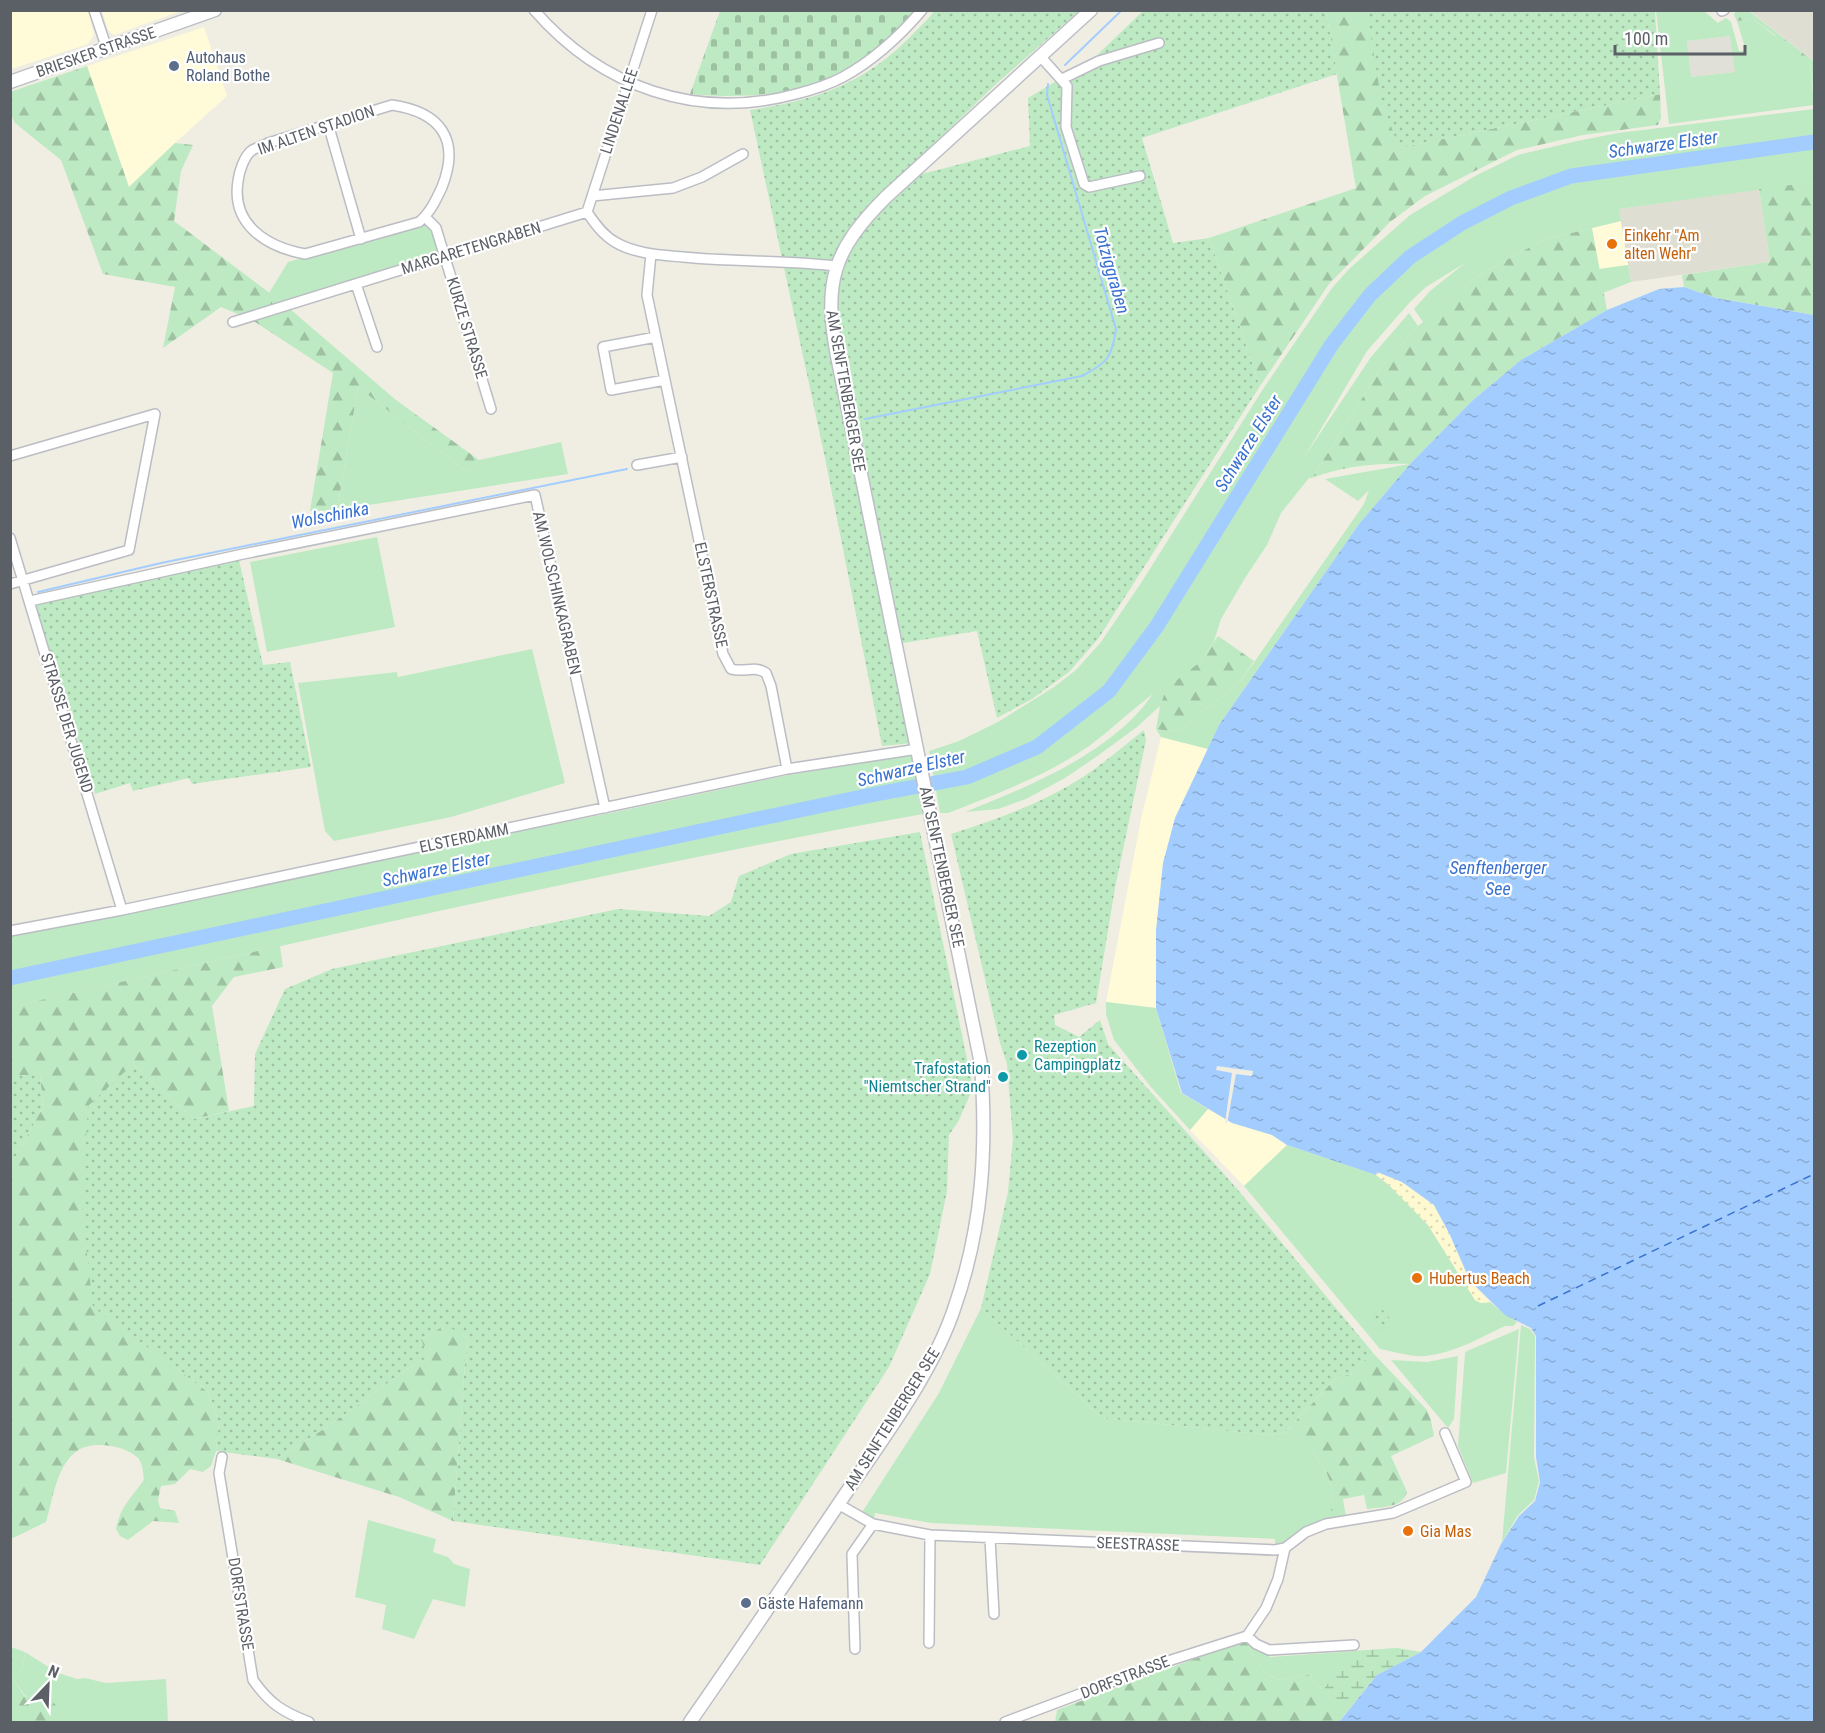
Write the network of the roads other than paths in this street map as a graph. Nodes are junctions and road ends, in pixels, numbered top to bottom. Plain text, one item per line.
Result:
1 (94, 10) edge
2 (215, 10) edge
3 (534, 10) edge
4 (652, 10) edge
5 (922, 10) edge
6 (1091, 10) edge
7 (1159, 43) dead end
8 (107, 49) junction
9 (1040, 56) junction
10 (1062, 79) junction
11 (10, 82) edge
12 (628, 83) junction
13 (328, 124) junction
14 (743, 154) dead end
15 (1140, 176) dead end
16 (592, 196) junction
17 (587, 212) junction
18 (425, 217) junction
19 (361, 239) junction
20 (651, 254) junction
21 (445, 256) junction
22 (836, 266) junction
23 (356, 284) junction
24 (233, 322) dead end
25 (656, 337) junction
26 (377, 347) dead end
27 (665, 380) junction
28 (491, 409) dead end
29 (10, 456) edge
30 (682, 457) junction
31 (638, 465) dead end
32 (10, 538) edge
33 (23, 580) junction
34 (10, 584) edge
35 (30, 601) junction
36 (920, 755) junction
37 (787, 769) junction
38 (605, 808) junction
39 (122, 910) junction
40 (10, 931) edge
41 (1445, 1433) dead end
42 (222, 1457) dead end
43 (838, 1504) junction
44 (873, 1524) junction
45 (930, 1535) junction
46 (990, 1538) junction
47 (1285, 1548) junction
48 (994, 1614) dead end
49 (1247, 1636) junction
50 (929, 1643) dead end
51 (1354, 1645) dead end
52 (855, 1649) dead end
53 (309, 1722) edge
54 (690, 1722) edge
55 (1005, 1722) edge

1 - 8 street
2 - 8 street, BRIESKER STRASSE
3 - 12 street
4 - 12 street, LINDENALLEE
5 - 12 street
6 - 9 street, AM SENFTENBERGER SEE
7 - 10 street
8 - 11 street, BRIESKER STRASSE
9 - 10 street
9 - 22 street, AM SENFTENBERGER SEE
10 - 15 street
12 - 16 street, LINDENALLEE
13 - 18 street, IM ALTEN STADION
13 - 19 street
13 - 19 street, IM ALTEN STADION
14 - 16 street
16 - 17 street, LINDENALLEE
17 - 20 street
17 - 21 street, MARGARETENGRABEN
18 - 19 street, IM ALTEN STADION
18 - 21 street, KURZE STRASSE
20 - 22 street
20 - 25 street, ELSTERSTRASSE
21 - 23 street, MARGARETENGRABEN
21 - 28 street, KURZE STRASSE
22 - 36 street, AM SENFTENBERGER SEE
23 - 24 street, MARGARETENGRABEN
23 - 26 street
25 - 27 street, ELSTERSTRASSE
25 - 27 street
27 - 30 street, ELSTERSTRASSE
29 - 33 street
30 - 31 street
30 - 37 street, ELSTERSTRASSE
32 - 33 street, STRASSE DER JUGEND
33 - 34 street
33 - 35 street, STRASSE DER JUGEND
35 - 38 street, AM WOLSCHINKAGRABEN
35 - 39 street, STRASSE DER JUGEND
36 - 37 street, ELSTERDAMM
36 - 43 street, AM SENFTENBERGER SEE
37 - 38 street, ELSTERDAMM
38 - 39 street, ELSTERDAMM
39 - 40 street, ELSTERDAMM
41 - 47 street
42 - 53 street, DORFSTRASSE
43 - 44 street, SEESTRASSE
43 - 54 street, AM SENFTENBERGER SEE
44 - 45 street, SEESTRASSE
44 - 52 street
45 - 46 street, SEESTRASSE
45 - 50 street
46 - 47 street, SEESTRASSE
46 - 48 street
47 - 49 street
49 - 51 street
49 - 55 street, DORFSTRASSE

